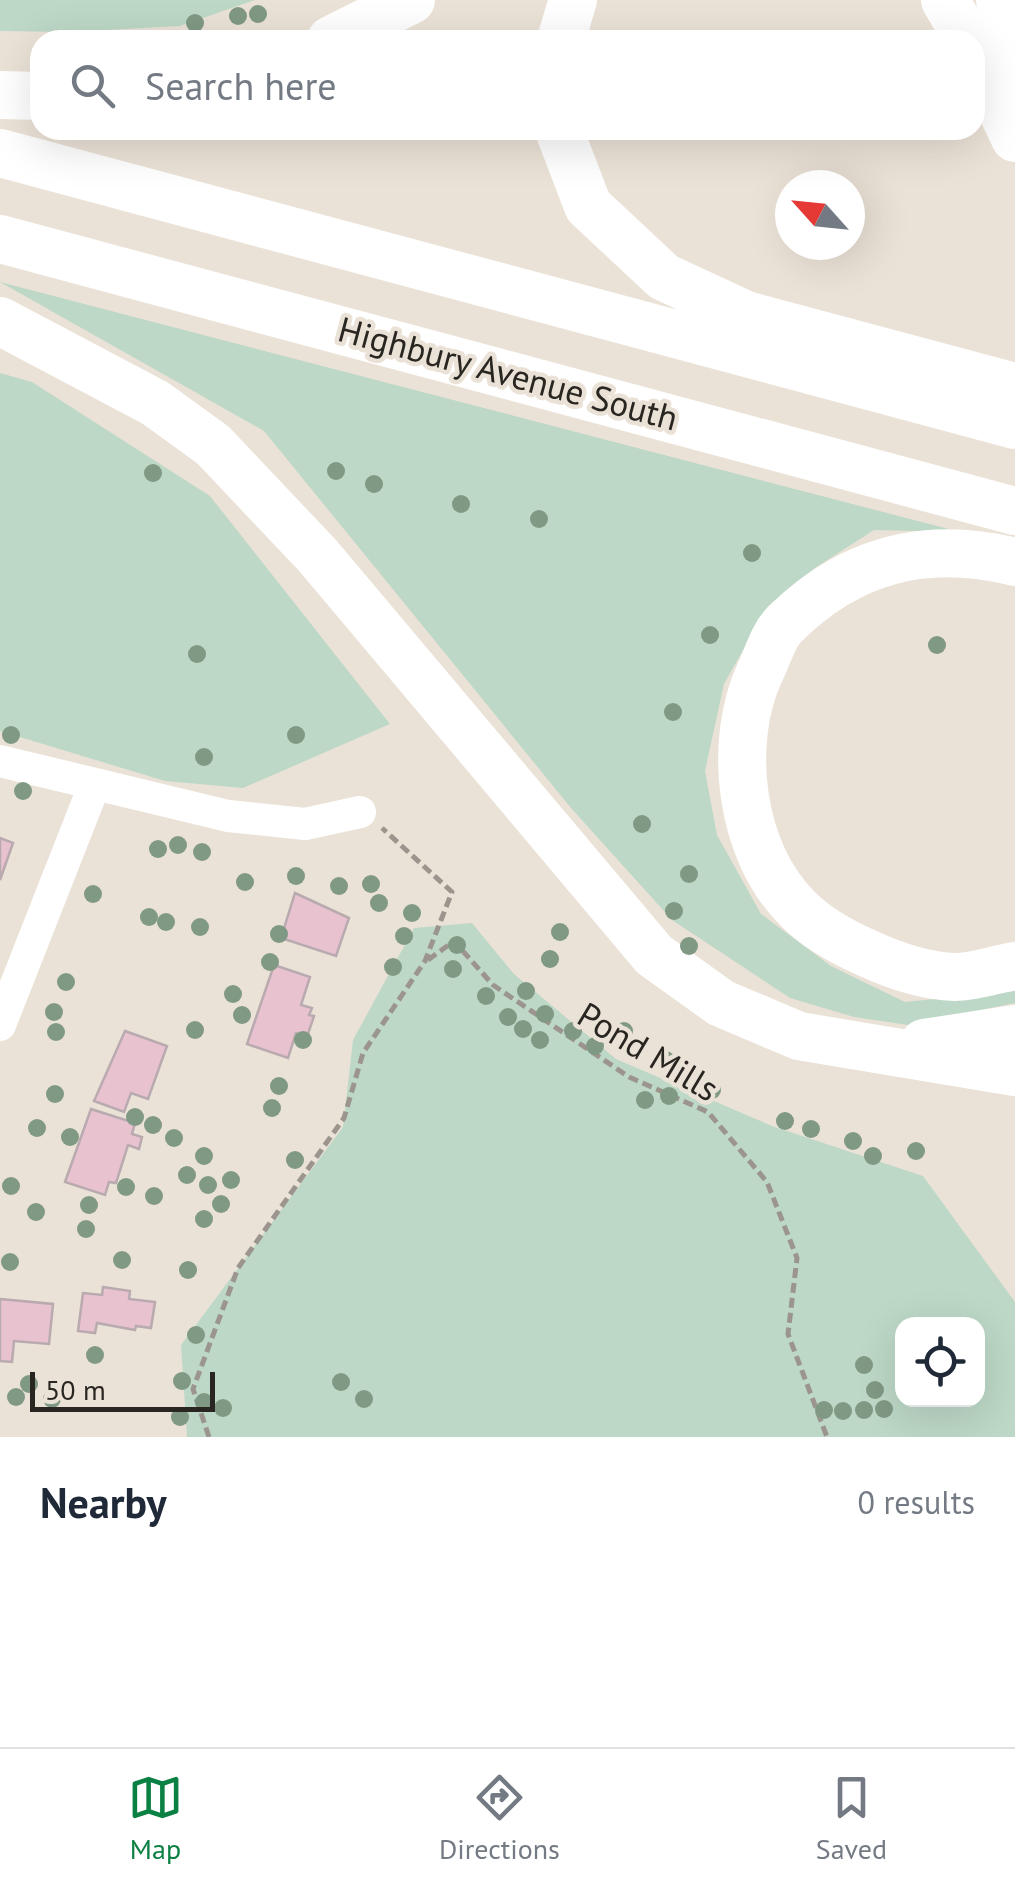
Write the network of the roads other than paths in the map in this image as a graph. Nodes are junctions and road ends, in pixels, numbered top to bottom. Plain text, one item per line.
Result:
1 (411, 0) edge
2 (573, 0) edge
3 (945, 0) edge
4 (996, 0) edge
5 (351, 30) edge
6 (564, 30) edge
7 (962, 30) edge
8 (985, 74) edge
9 (0, 95) edge
10 (30, 96) edge
11 (1015, 102) edge
12 (1015, 138) edge
13 (563, 140) edge
14 (0, 153) edge
15 (0, 239) edge
16 (0, 321) edge
17 (1015, 387) edge
18 (1015, 424) edge
19 (1015, 511) edge
20 (1015, 562) edge
21 (0, 761) edge
22 (94, 786) junction
23 (360, 812) road end
24 (1015, 966) edge
25 (0, 1026) edge
26 (1015, 1029) edge
27 (886, 1049) junction
28 (1015, 1072) edge

1 - 5 highway
2 - 6 highway
3 - 7 highway
4 - 11 main road
8 - 12 highway
9 - 10 highway
13 - 17 highway
14 - 18 highway
15 - 19 highway, Highbury Avenue South
16 - 27 highway
20 - 24 highway
21 - 22 street
22 - 23 street
22 - 25 street
26 - 27 highway
27 - 28 highway

